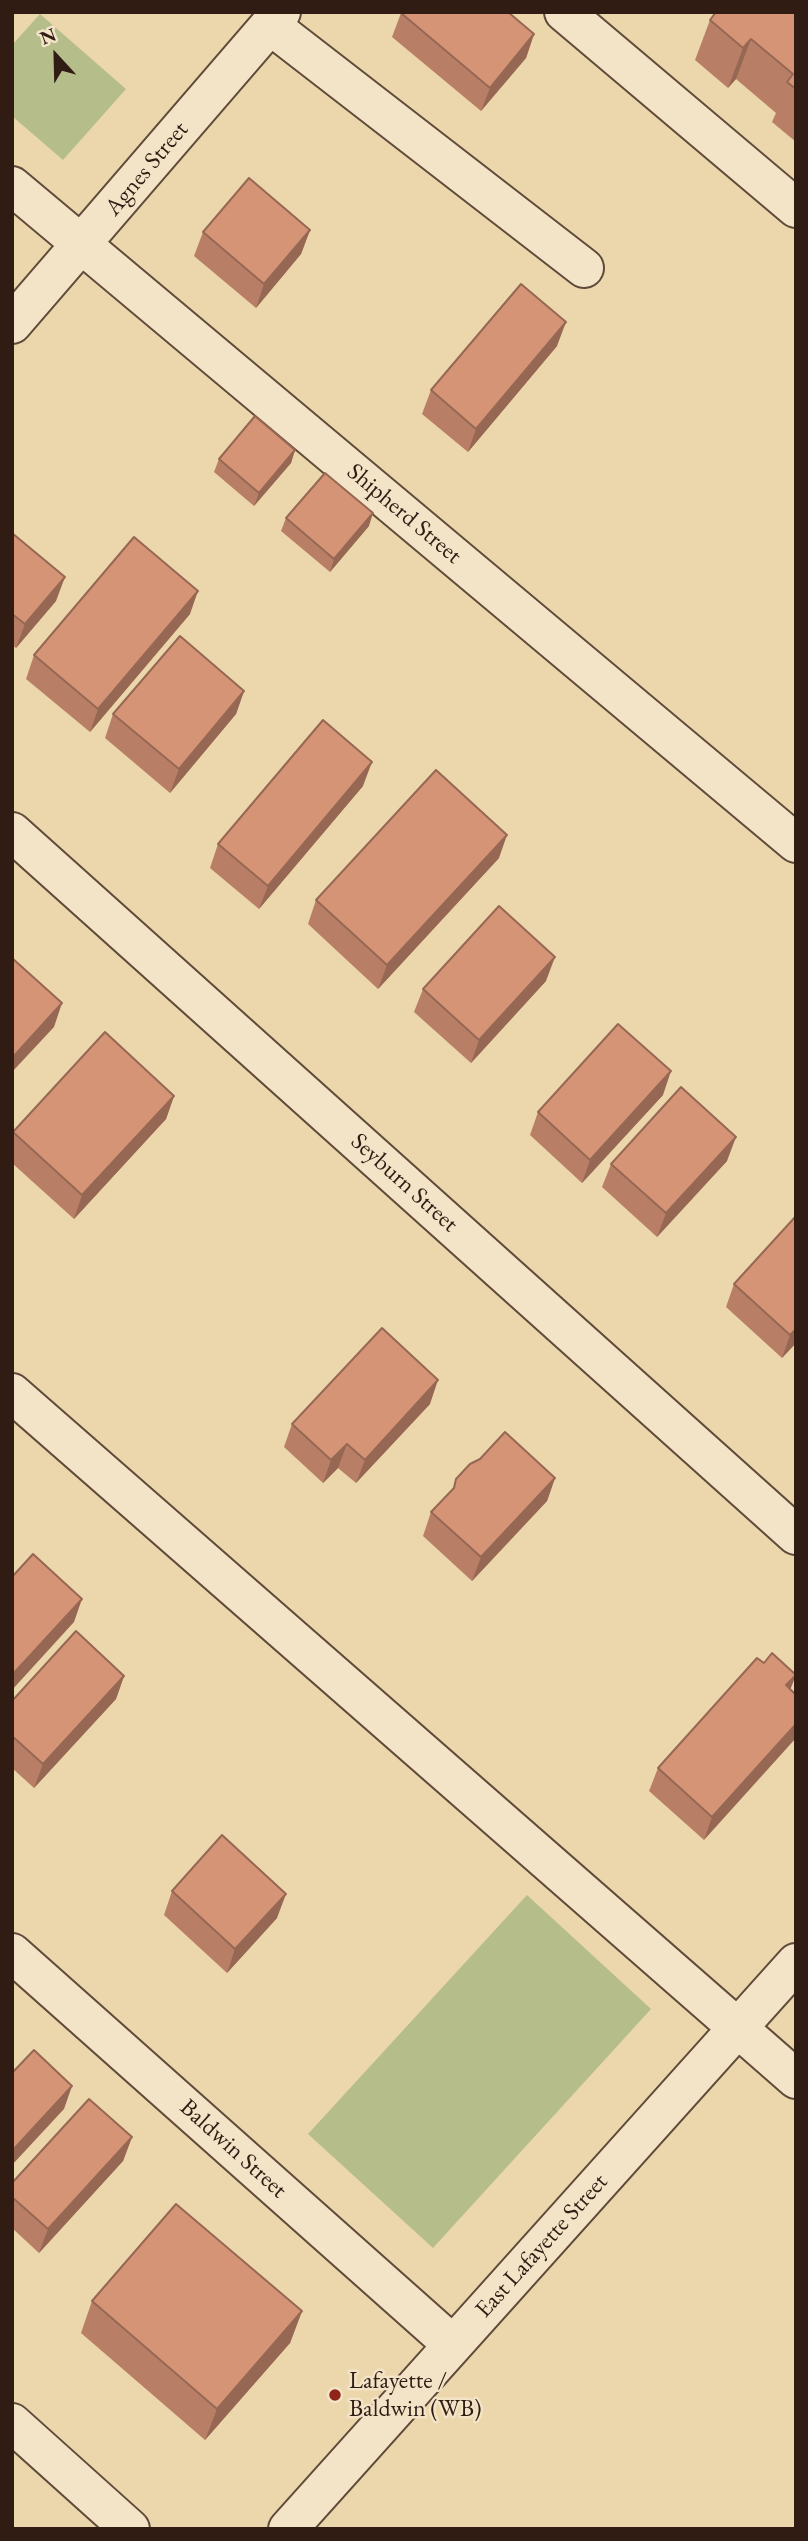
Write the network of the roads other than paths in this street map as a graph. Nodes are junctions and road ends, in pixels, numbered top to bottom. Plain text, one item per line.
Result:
1 (564, 12) edge
2 (275, 19) edge
3 (12, 186) edge
4 (796, 208) edge
5 (82, 245) junction
6 (584, 268) dead end
7 (12, 324) edge
8 (12, 832) edge
9 (796, 843) edge
10 (12, 1393) edge
11 (796, 1535) edge
12 (12, 1953) edge
13 (796, 1963) edge
14 (738, 2027) junction
15 (796, 2079) edge
16 (453, 2345) junction
17 (12, 2423) edge
18 (130, 2529) edge
19 (288, 2529) edge

1 - 4 street
2 - 5 street, Agnes Street
2 - 6 street
3 - 5 street, Shipherd Street
5 - 7 street, Agnes Street
5 - 9 street, Shipherd Street
8 - 11 street, Seyburn Street
10 - 14 street
12 - 16 street, Baldwin Street
13 - 14 street, East Lafayette Street
14 - 15 street
14 - 16 street, East Lafayette Street
16 - 19 street, East Lafayette Street
17 - 18 street

